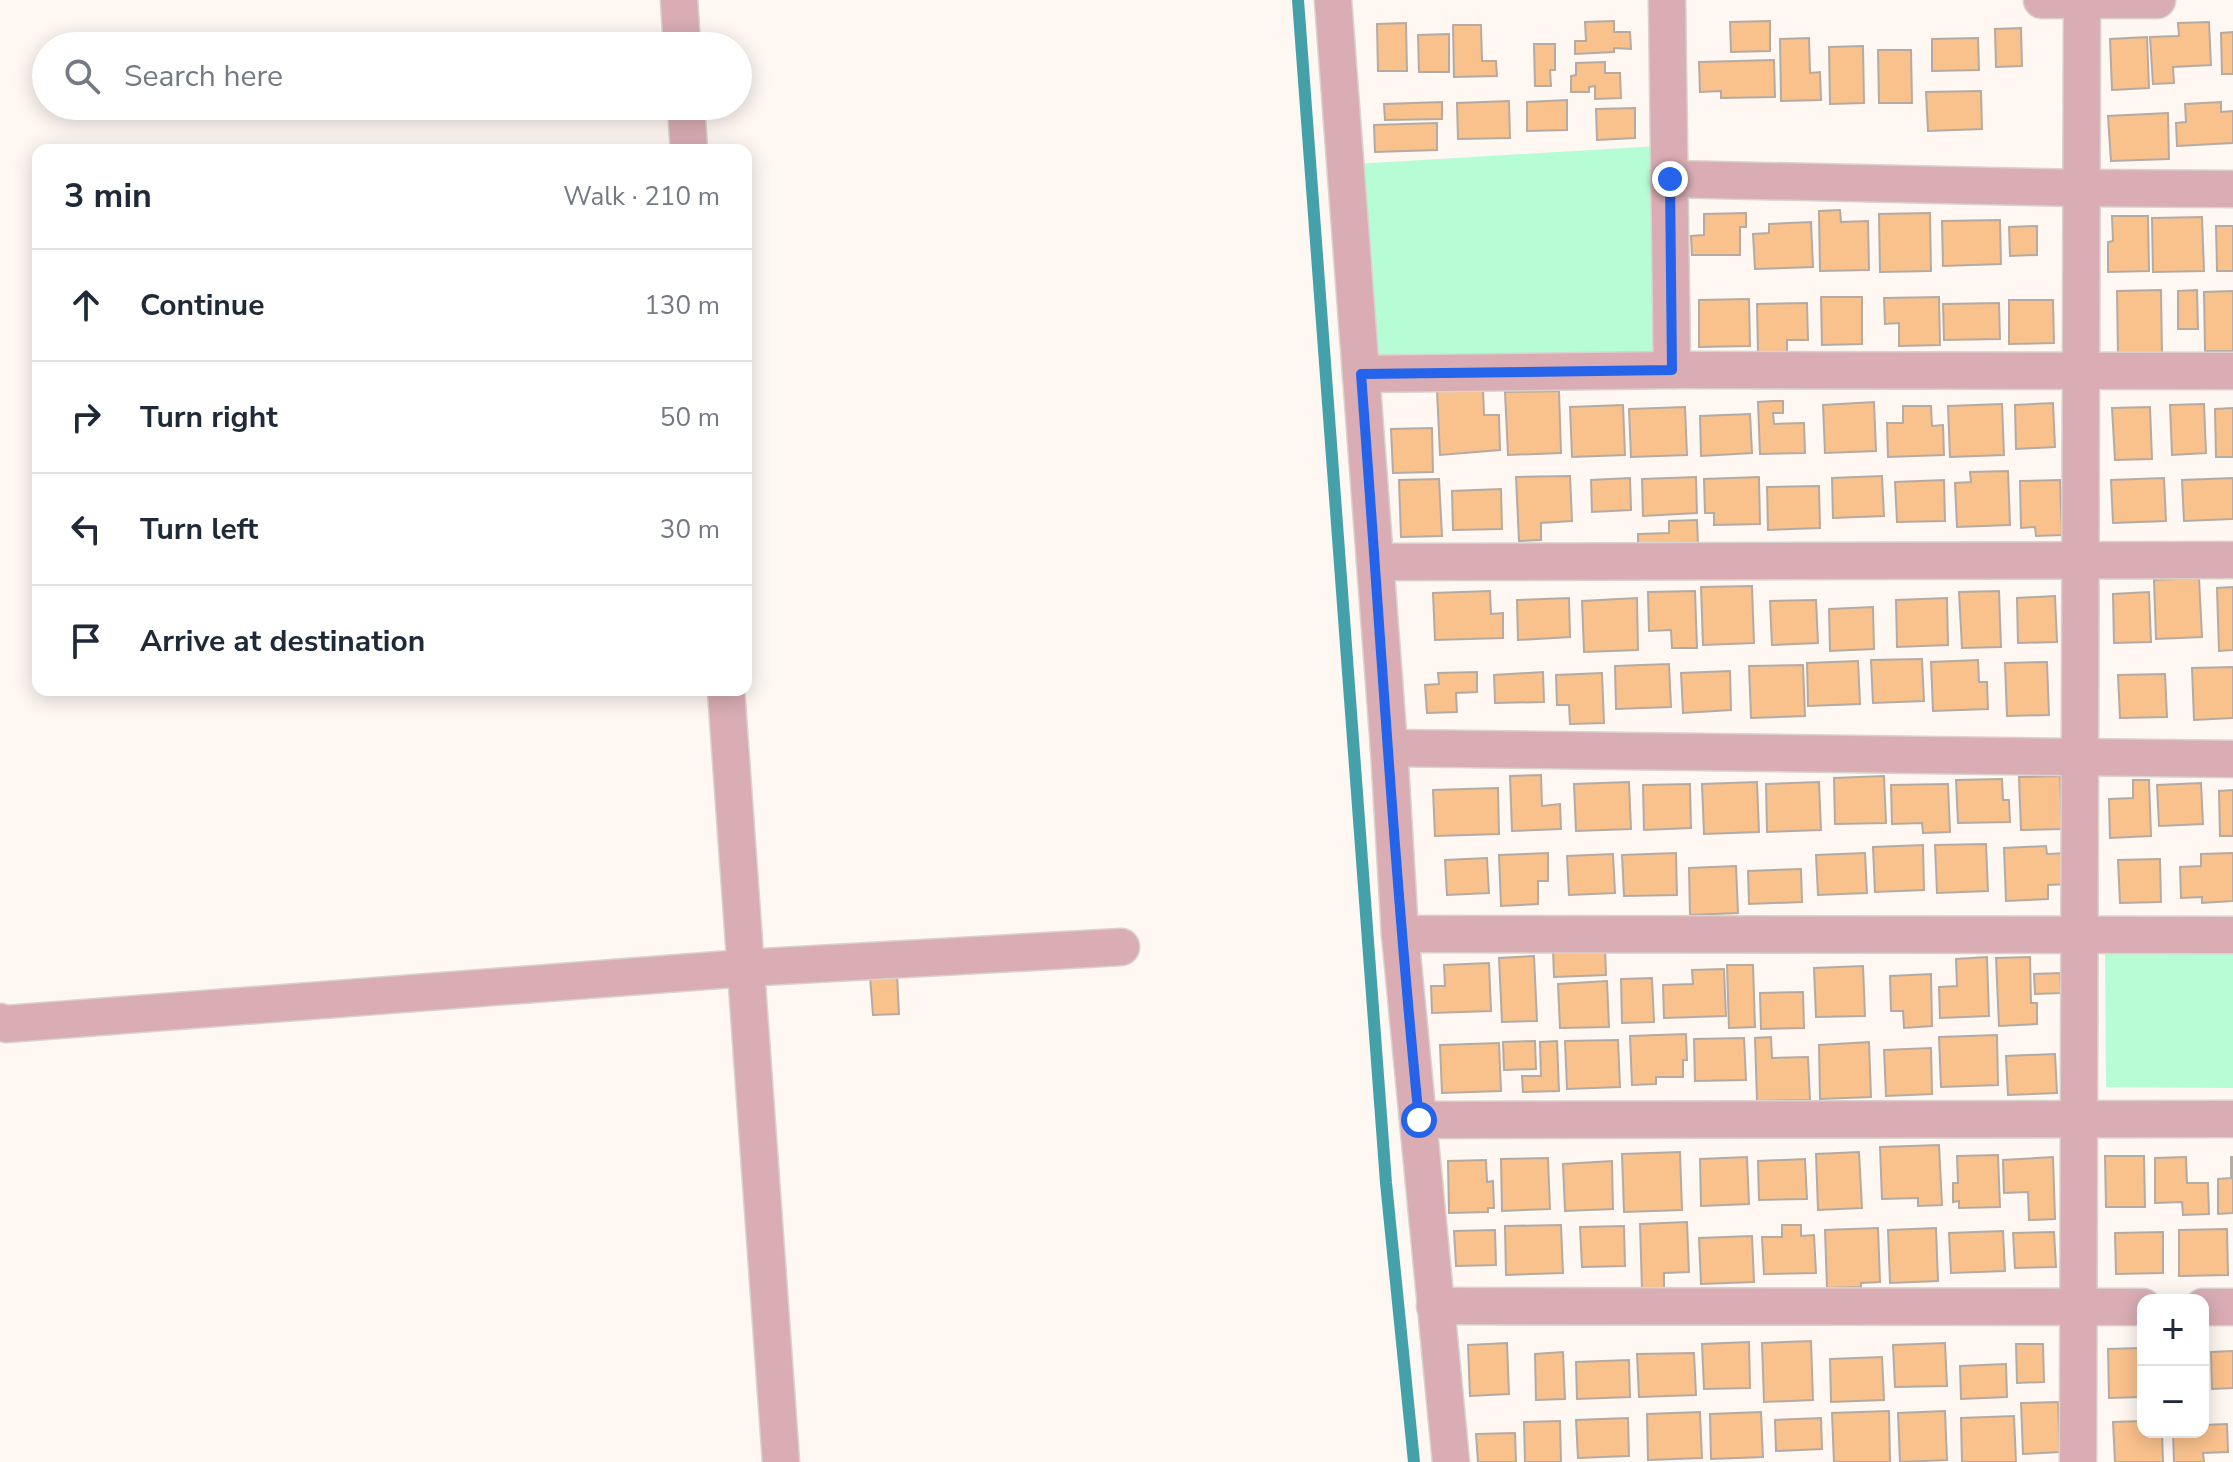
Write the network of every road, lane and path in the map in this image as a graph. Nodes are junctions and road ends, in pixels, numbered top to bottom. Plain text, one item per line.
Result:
1 (679, 0) edge
2 (1333, 0) edge
3 (1667, 0) edge
4 (2042, 0) edge
5 (2082, 0) edge
6 (2157, 0) edge
7 (681, 32) edge
8 (687, 120) edge
9 (689, 144) edge
10 (1670, 179) junction
11 (2082, 188) junction
12 (2233, 189) edge
13 (1672, 370) junction
14 (2081, 371) junction
15 (2233, 371) edge
16 (1361, 374) junction
17 (2233, 560) edge
18 (2080, 561) junction
19 (1375, 562) junction
20 (726, 696) edge
21 (1389, 748) junction
22 (2080, 757) junction
23 (2233, 759) edge
24 (1400, 934) junction
25 (2080, 934) junction
26 (2233, 935) edge
27 (1121, 947) dead end
28 (745, 968) junction
29 (2, 1024) edge
30 (2079, 1119) junction
31 (2233, 1119) edge
32 (1419, 1120) junction
33 (1435, 1306) junction
34 (2078, 1307) junction
35 (2137, 1307) edge
36 (2209, 1307) edge
37 (2233, 1307) edge
38 (781, 1462) edge
39 (1451, 1462) edge
40 (2078, 1462) edge

1 - 7 street
2 - 16 street
3 - 10 street
4 - 5 street
5 - 6 street
5 - 11 street
8 - 9 street
10 - 11 street
10 - 13 street
11 - 12 street
11 - 14 street
13 - 14 street
13 - 16 street
14 - 15 street
14 - 18 street
16 - 19 street
17 - 18 street
18 - 19 street
18 - 22 street
19 - 21 street
20 - 28 street
21 - 22 street
21 - 24 street
22 - 23 street
22 - 25 street
24 - 25 street
24 - 32 street
25 - 26 street
25 - 30 street
27 - 28 street
28 - 29 street
28 - 38 street
30 - 31 street
30 - 32 street
30 - 34 street
32 - 33 street
33 - 34 street
33 - 39 street
34 - 35 street
34 - 40 street
36 - 37 street

